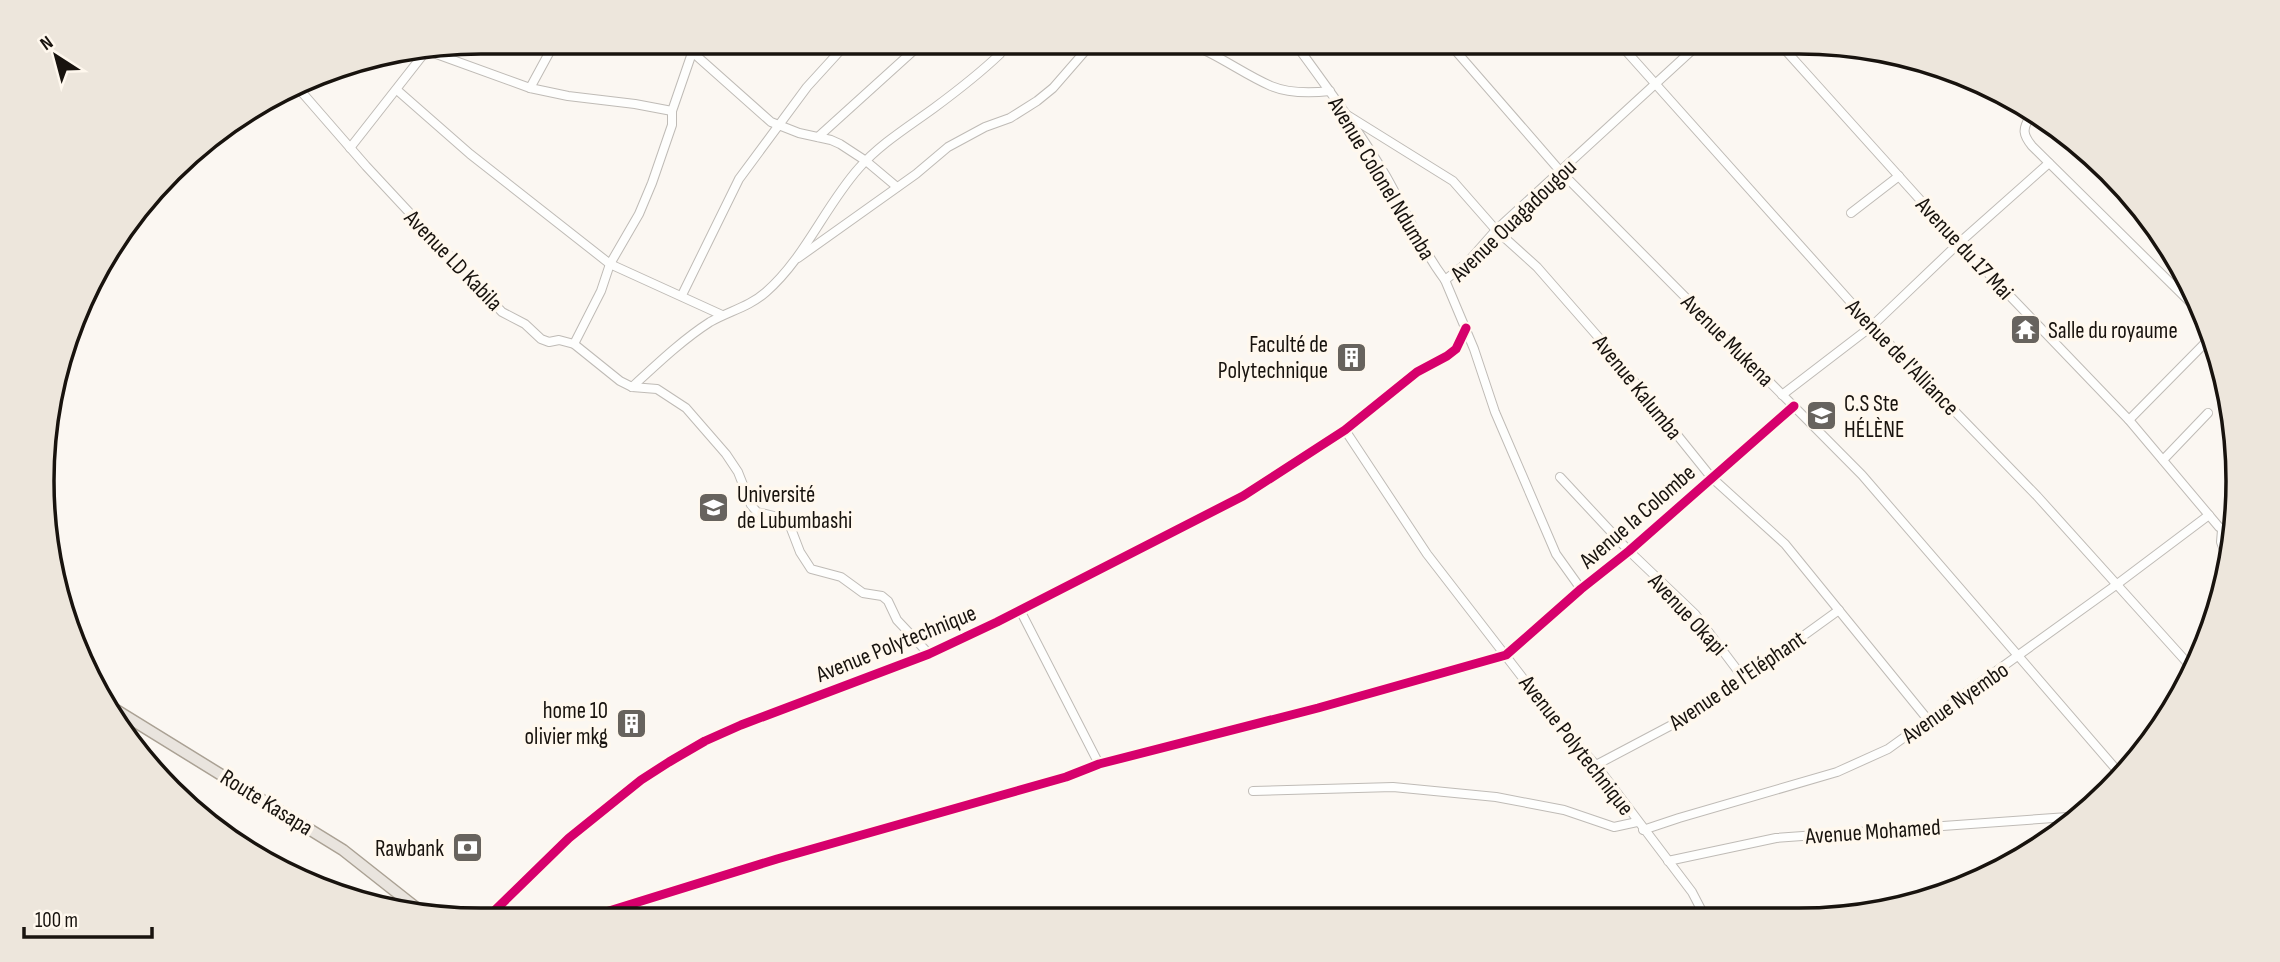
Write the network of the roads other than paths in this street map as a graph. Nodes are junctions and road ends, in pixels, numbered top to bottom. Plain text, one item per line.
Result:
1 (548, 54) edge
2 (692, 54) edge
3 (693, 54) edge
4 (837, 54) edge
5 (910, 54) edge
6 (1000, 54) dead end
7 (1083, 54) edge
8 (1212, 54) edge
9 (1303, 54) edge
10 (1458, 54) edge
11 (1630, 54) edge
12 (1688, 54) edge
13 (1789, 54) edge
14 (442, 56) edge
15 (421, 59) edge
16 (1657, 83) junction
17 (530, 88) junction
18 (397, 90) junction
19 (1330, 91) junction
20 (303, 93) edge
21 (672, 111) junction
22 (1347, 115) junction
23 (2028, 121) edge
24 (778, 125) junction
25 (818, 137) junction
26 (350, 148) junction
27 (866, 161) junction
28 (2049, 163) junction
29 (1561, 173) junction
30 (1899, 176) junction
31 (897, 187) junction
32 (1852, 213) dead end
33 (1496, 230) junction
34 (1959, 243) junction
35 (792, 261) junction
36 (611, 264) junction
37 (1445, 280) junction
38 (682, 295) junction
39 (2184, 297) edge
40 (722, 315) junction
41 (1872, 326) junction
42 (1466, 328) junction
43 (574, 344) junction
44 (2203, 345) edge
45 (632, 387) junction
46 (1782, 395) junction
47 (1794, 406) junction
48 (2208, 413) dead end
49 (2129, 420) junction
50 (1345, 430) junction
51 (2163, 460) junction
52 (1560, 477) dead end
53 (1711, 477) junction
54 (2210, 515) junction
55 (2223, 529) edge
56 (1629, 551) junction
57 (2116, 585) junction
58 (1581, 589) junction
59 (1020, 610) junction
60 (1839, 610) junction
61 (929, 654) junction
62 (1506, 655) junction
63 (2018, 657) junction
64 (2186, 661) edge
65 (1744, 679) junction
66 (124, 715) edge
67 (1929, 721) junction
68 (1099, 764) junction
69 (1596, 765) junction
70 (2115, 768) dead end
71 (1253, 791) dead end
72 (2062, 817) edge
73 (1637, 822) junction
74 (1643, 830) junction
75 (1668, 861) junction
76 (406, 901) edge
77 (497, 908) edge
78 (619, 908) edge
79 (1700, 908) edge

1 - 17 street
2 - 21 street
3 - 24 street
4 - 24 street
5 - 25 street
6 - 27 street
7 - 31 street
8 - 19 street
9 - 19 street, Avenue Colonel Ndumba
10 - 29 street, Avenue Mukena
11 - 16 street, Avenue de l'Alliance
12 - 16 street, Avenue Ouagadougou
13 - 30 street, Avenue du 17 Mai
14 - 17 street
15 - 18 street
16 - 29 street, Avenue Ouagadougou
16 - 41 street, Avenue de l'Alliance
17 - 21 street
18 - 26 street
18 - 36 street
19 - 22 street, Avenue Colonel Ndumba
20 - 26 street, Avenue LD Kabila
21 - 36 street
22 - 33 street, Avenue Kalumba
22 - 37 street, Avenue Colonel Ndumba
23 - 28 street
24 - 25 street
24 - 38 street
25 - 27 street
26 - 43 street, Avenue LD Kabila
27 - 31 street
27 - 35 street
28 - 34 street
28 - 39 street
29 - 33 street, Avenue Ouagadougou
29 - 46 street, Avenue Mukena
30 - 32 street
30 - 34 street, Avenue du 17 Mai
31 - 35 street
33 - 37 street, Avenue Ouagadougou
33 - 53 street, Avenue Kalumba
34 - 41 street
34 - 49 street, Avenue du 17 Mai
35 - 40 street
36 - 38 street
36 - 43 street
37 - 42 street, Avenue Ouagadougou
38 - 40 street
40 - 45 street
41 - 46 street
41 - 57 street, Avenue de l'Alliance
42 - 50 street
42 - 58 street, Avenue Ouagadougou
43 - 45 street
44 - 49 street
45 - 61 street
46 - 47 street, Avenue Mukena
47 - 53 street, Avenue la Colombe
47 - 63 street, Avenue Mukena
48 - 51 street
49 - 51 street, Avenue du 17 Mai
50 - 59 street, Avenue Polytechnique
50 - 62 street, Avenue Polytechnique
51 - 54 street, Avenue du 17 Mai
52 - 56 street, Avenue Okapi
53 - 56 street, Avenue la Colombe
53 - 60 street, Avenue Kalumba
54 - 55 street
54 - 57 street, Avenue Nyembo
56 - 58 street, Avenue la Colombe
56 - 65 street, Avenue Okapi
57 - 63 street, Avenue Nyembo
57 - 64 street, Avenue de l'Alliance
58 - 62 street, Avenue la Colombe
59 - 61 street, Avenue Polytechnique
59 - 68 street
60 - 65 street, Avenue de l'Eléphant
60 - 67 street, Avenue Kalumba
61 - 77 street, Avenue Polytechnique
62 - 68 street
62 - 69 street, Avenue Polytechnique
63 - 67 street, Avenue Nyembo
63 - 70 street, Avenue Mukena
65 - 69 street, Avenue de l'Eléphant
66 - 76 main road, Route Kasapa
67 - 74 street, Avenue Nyembo
68 - 78 street
69 - 73 street, Avenue Polytechnique
71 - 73 street
72 - 75 street, Avenue Mohamed
73 - 74 street, Avenue Polytechnique
74 - 75 street, Avenue Polytechnique
75 - 79 street, Avenue Polytechnique

